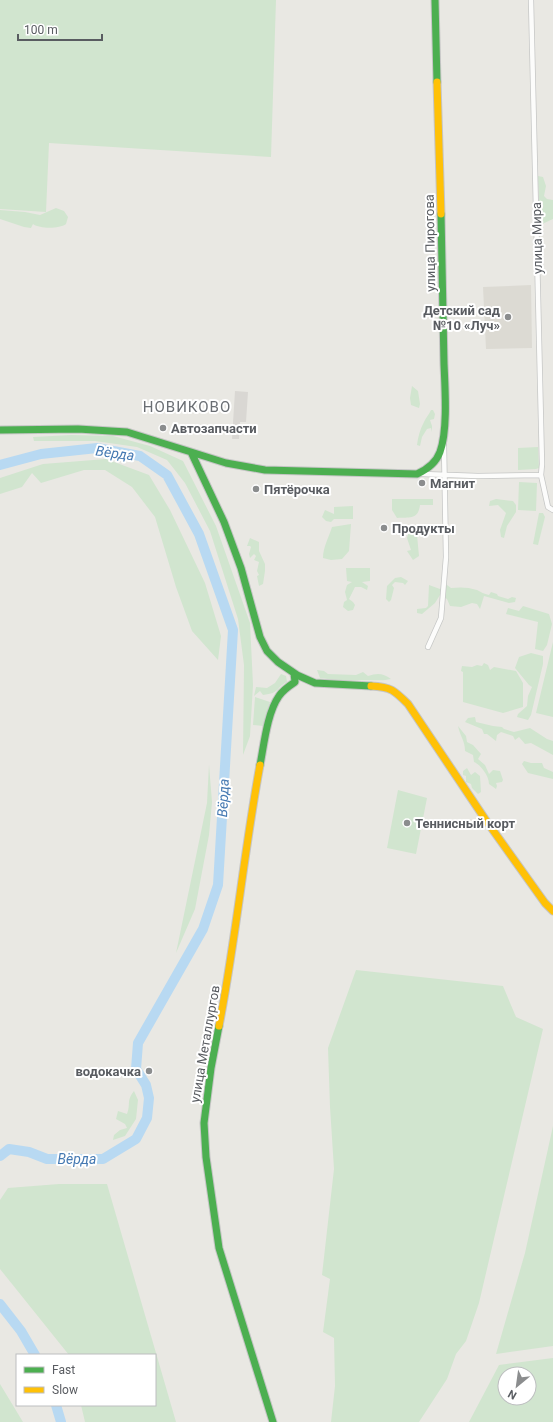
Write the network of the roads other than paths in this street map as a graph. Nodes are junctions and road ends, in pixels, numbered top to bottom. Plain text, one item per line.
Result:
1 (435, 0) edge
2 (531, 0) edge
3 (0, 430) edge
4 (444, 438) junction
5 (191, 452) junction
6 (418, 474) junction
7 (444, 474) junction
8 (541, 475) junction
9 (553, 510) edge
10 (428, 647) dead end
11 (294, 673) junction
12 (553, 911) edge
13 (273, 1422) edge

1 - 4 street, улица Пирогова
2 - 8 street, улица Мира
3 - 5 street
4 - 6 street, улица Пирогова
4 - 7 street
5 - 6 street
5 - 11 street
6 - 7 street
7 - 8 street
7 - 10 street
8 - 9 street, улица Мира
11 - 12 street
11 - 13 street, улица Металлургов

